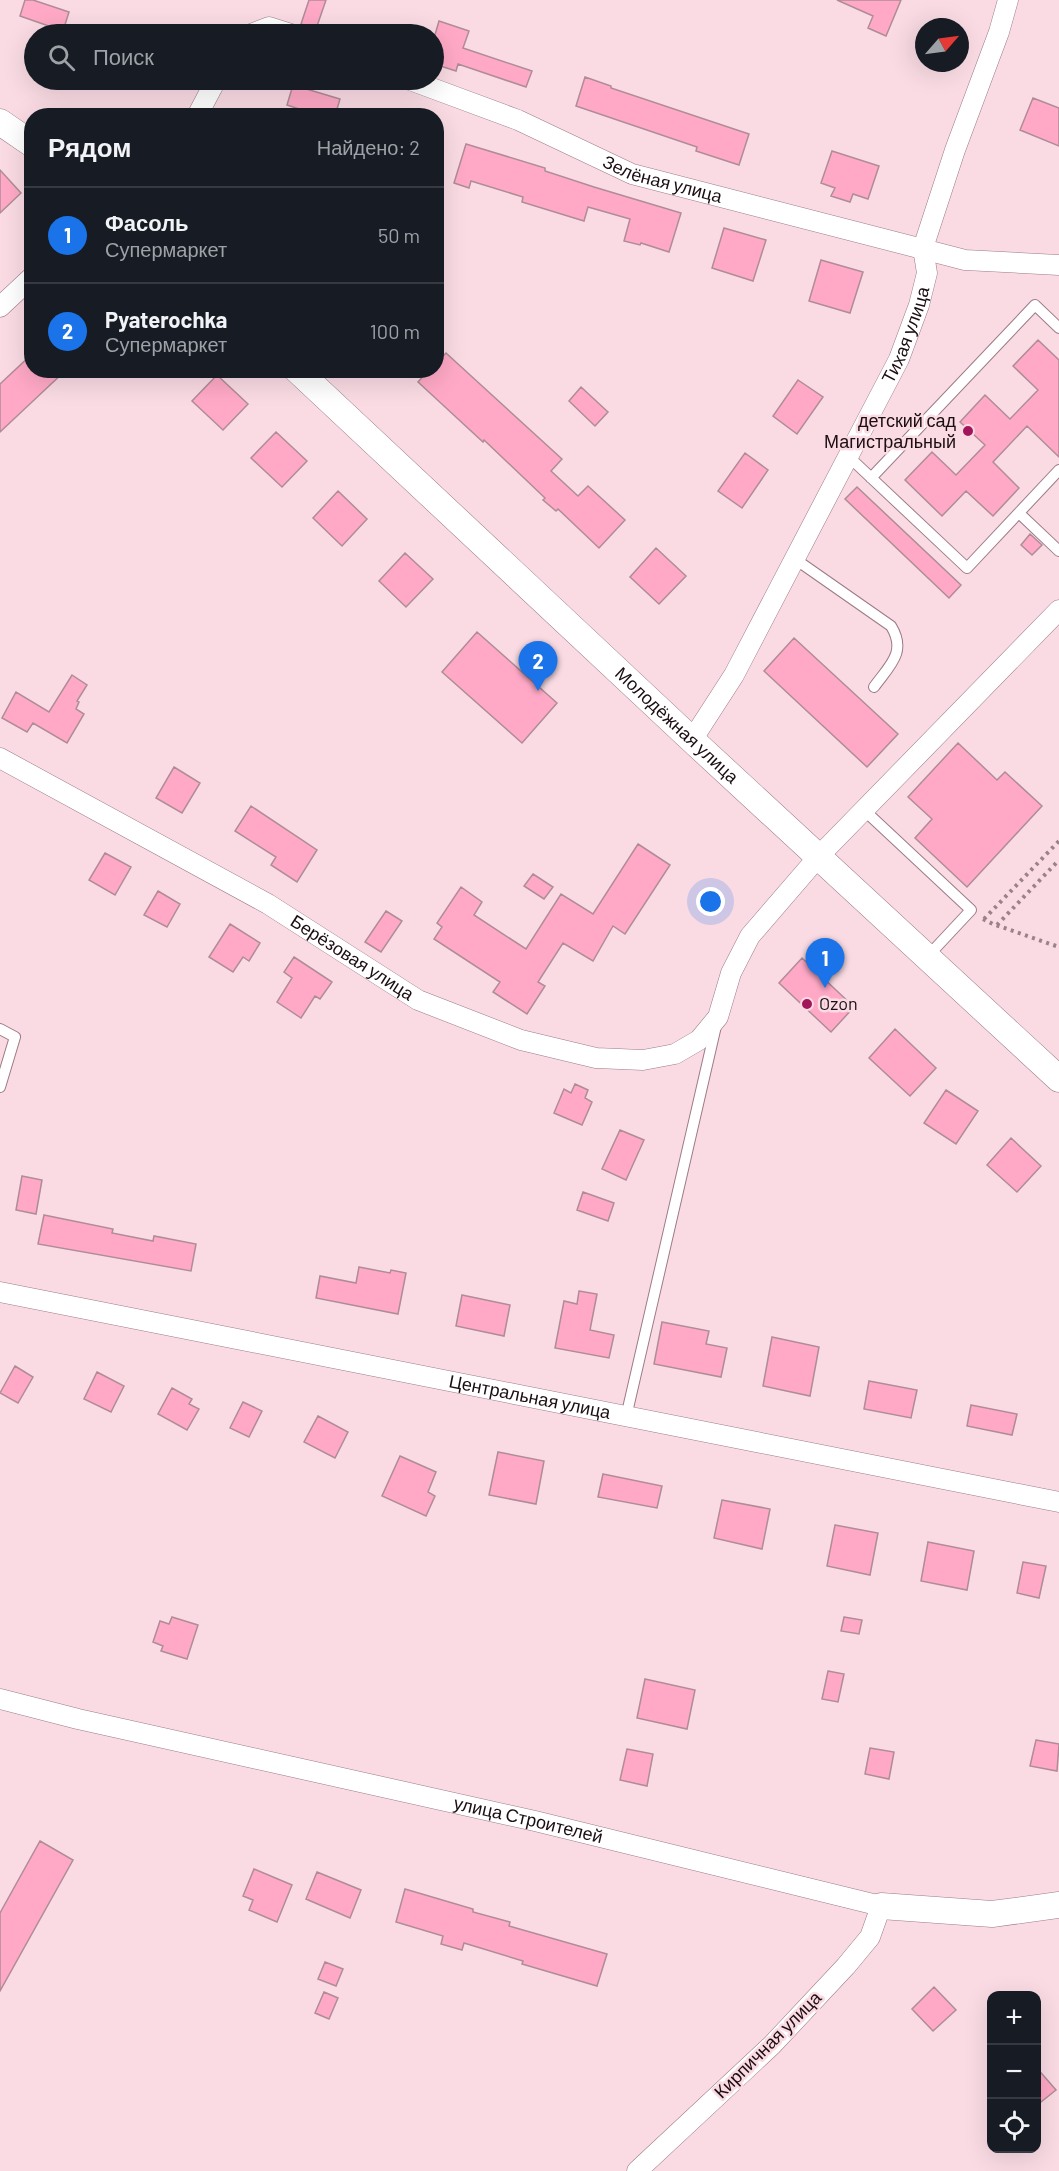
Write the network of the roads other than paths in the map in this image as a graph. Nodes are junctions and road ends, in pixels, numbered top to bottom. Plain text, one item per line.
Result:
1 (1008, 0) edge
2 (211, 90) edge
3 (437, 90) edge
4 (201, 108) edge
5 (0, 122) edge
6 (24, 138) edge
7 (923, 248) junction
8 (1059, 265) edge
9 (24, 284) edge
10 (0, 307) edge
11 (1059, 328) edge
12 (306, 378) edge
13 (848, 456) junction
14 (1059, 470) edge
15 (871, 478) junction
16 (1019, 513) junction
17 (1059, 551) edge
18 (795, 559) junction
19 (1059, 610) edge
20 (874, 687) dead end
21 (692, 740) junction
22 (0, 758) edge
23 (864, 810) junction
24 (819, 856) junction
25 (928, 956) junction
26 (718, 1017) junction
27 (0, 1029) edge
28 (1059, 1079) edge
29 (0, 1088) edge
30 (0, 1292) edge
31 (626, 1417) junction
32 (1059, 1502) edge
33 (0, 1699) edge
34 (1059, 1905) edge
35 (881, 1906) junction
36 (637, 2171) edge

1 - 7 street, Тихая улица
2 - 4 street
3 - 7 street, Зелёная улица
5 - 6 street
7 - 8 street, Зелёная улица
7 - 13 street, Тихая улица
9 - 10 street
11 - 15 lane
12 - 21 street, Молодёжная улица
13 - 15 lane
13 - 18 street, Тихая улица
14 - 16 lane
15 - 16 lane
16 - 17 lane
18 - 20 lane
18 - 21 street, Тихая улица
19 - 23 street
21 - 24 street, Молодёжная улица
22 - 26 street, Берёзовая улица
23 - 24 street
23 - 25 lane
24 - 25 street, Молодёжная улица
24 - 26 street
25 - 28 street, Молодёжная улица
26 - 31 lane
27 - 29 lane
30 - 31 street, Центральная улица
31 - 32 street, Центральная улица
33 - 35 street, улица Строителей
34 - 35 street, улица Строителей
35 - 36 street, Кирпичная улица

